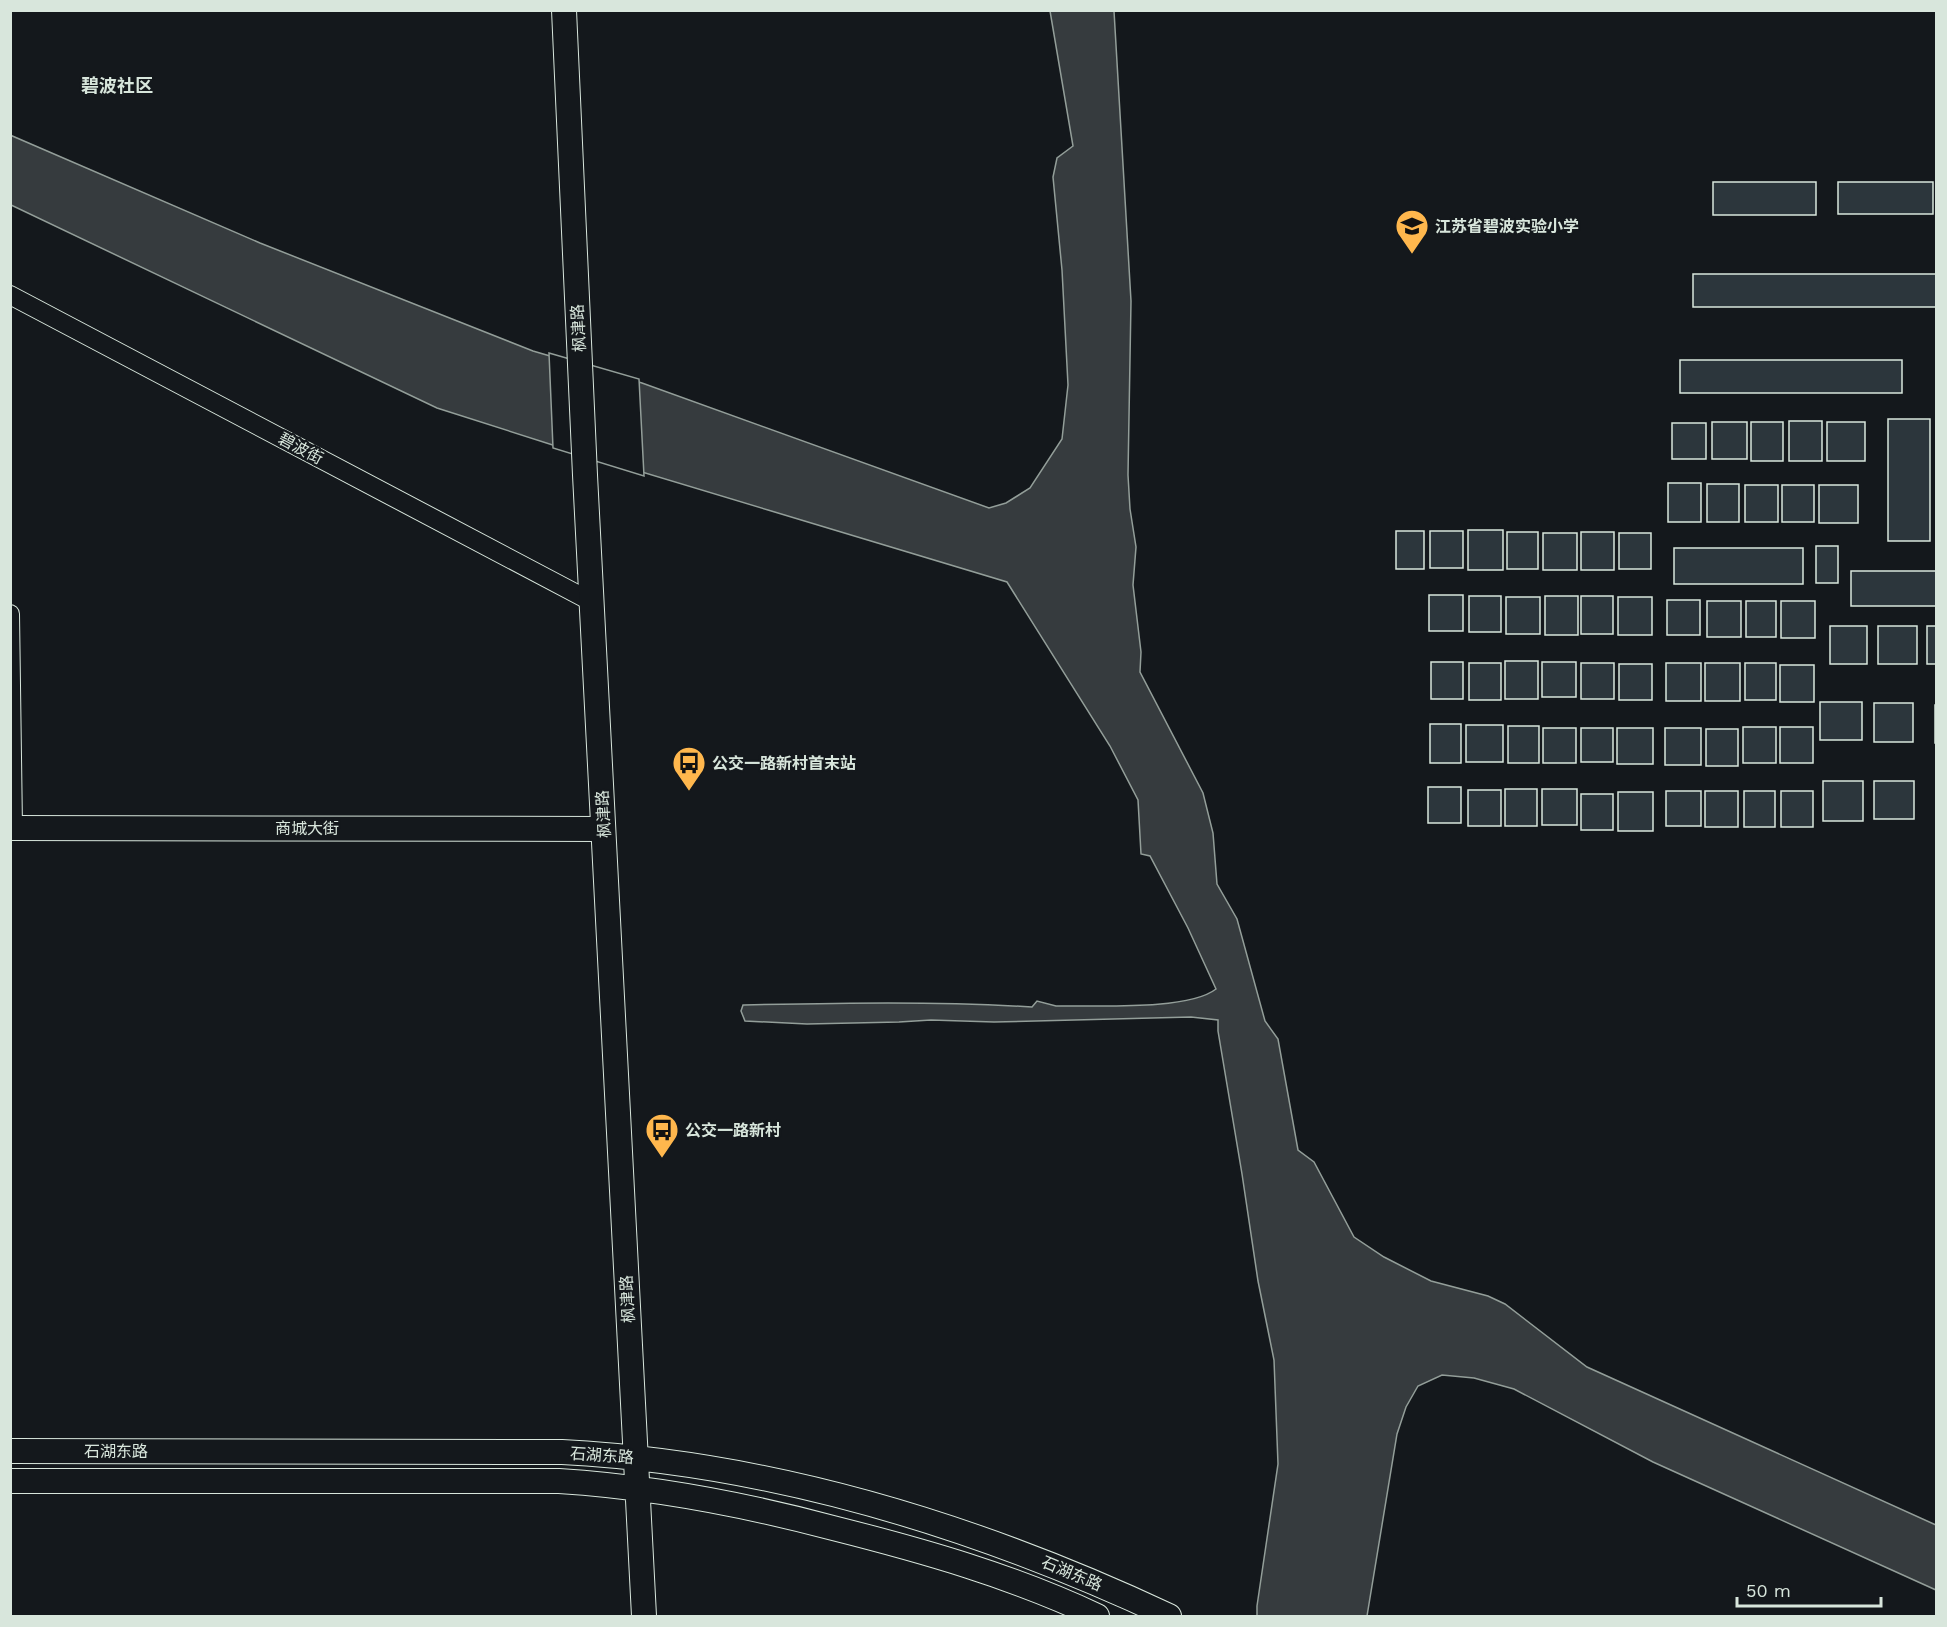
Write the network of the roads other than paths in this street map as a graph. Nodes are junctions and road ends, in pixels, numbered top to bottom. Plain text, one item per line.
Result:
1 (564, 10) edge
2 (10, 295) edge
3 (592, 602) junction
4 (10, 614) edge
5 (12, 828) edge
6 (603, 829) junction
7 (10, 1451) edge
8 (635, 1457) junction
9 (10, 1481) edge
10 (637, 1488) junction
11 (644, 1617) edge
12 (1097, 1617) edge
13 (1168, 1617) edge

1 - 3 main road, 枫津路
2 - 3 street, 碧波街
3 - 6 main road, 枫津路
4 - 5 street
5 - 6 main road, 商城大街
6 - 8 main road, 枫津路
7 - 8 main road, 石湖东路
8 - 10 main road, 枫津路
8 - 13 main road, 石湖东路
9 - 10 main road, 石湖东路
10 - 11 main road, 枫津路
10 - 12 main road, 石湖东路

